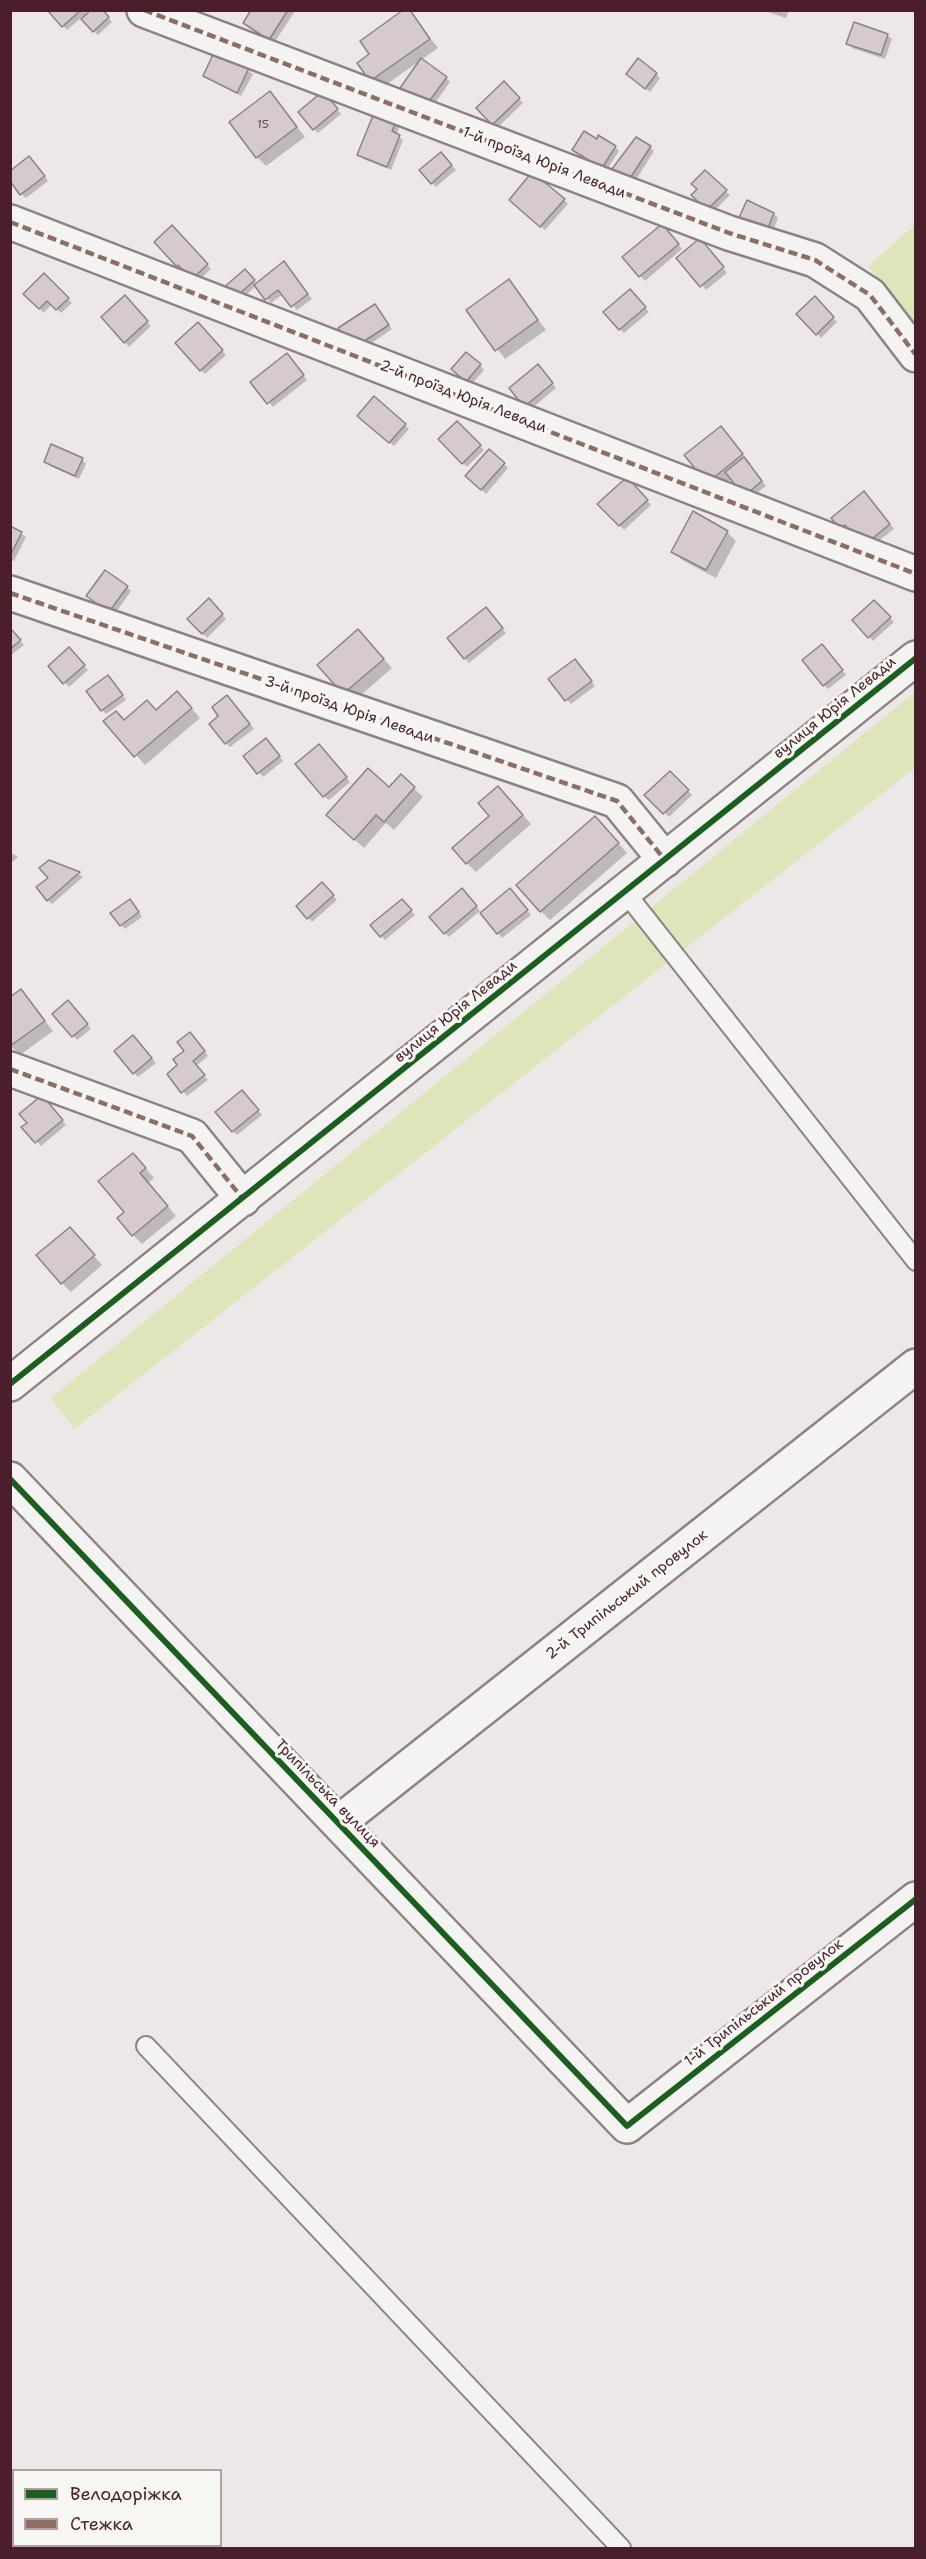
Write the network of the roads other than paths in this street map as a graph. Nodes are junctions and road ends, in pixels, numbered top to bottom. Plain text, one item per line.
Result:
1 (144, 10) edge
2 (10, 222) edge
3 (915, 355) edge
4 (915, 574) edge
5 (10, 593) edge
6 (915, 658) edge
7 (665, 860) junction
8 (625, 892) junction
9 (10, 1069) edge
10 (243, 1199) junction
11 (915, 1261) edge
12 (915, 1366) edge
13 (10, 1384) edge
14 (10, 1479) edge
15 (338, 1823) junction
16 (915, 1899) edge
17 (146, 2046) dead end
18 (627, 2126) joint
19 (621, 2548) edge

1 - 3 street, 1-й проїзд Юрія Левади
2 - 4 street, 2-й проїзд Юрія Левади
5 - 7 street, 3-й проїзд Юрія Левади
6 - 7 street, вулиця Юрія Левади
7 - 8 street, вулиця Юрія Левади
8 - 10 street, вулиця Юрія Левади
8 - 11 lane
9 - 10 street
10 - 13 street, вулиця Юрія Левади
12 - 15 street, 2-й Трипільський провулок
14 - 15 street, Трипільська вулиця
15 - 18 street, Трипільська вулиця
16 - 18 street, 1-й Трипільський провулок
17 - 19 lane

